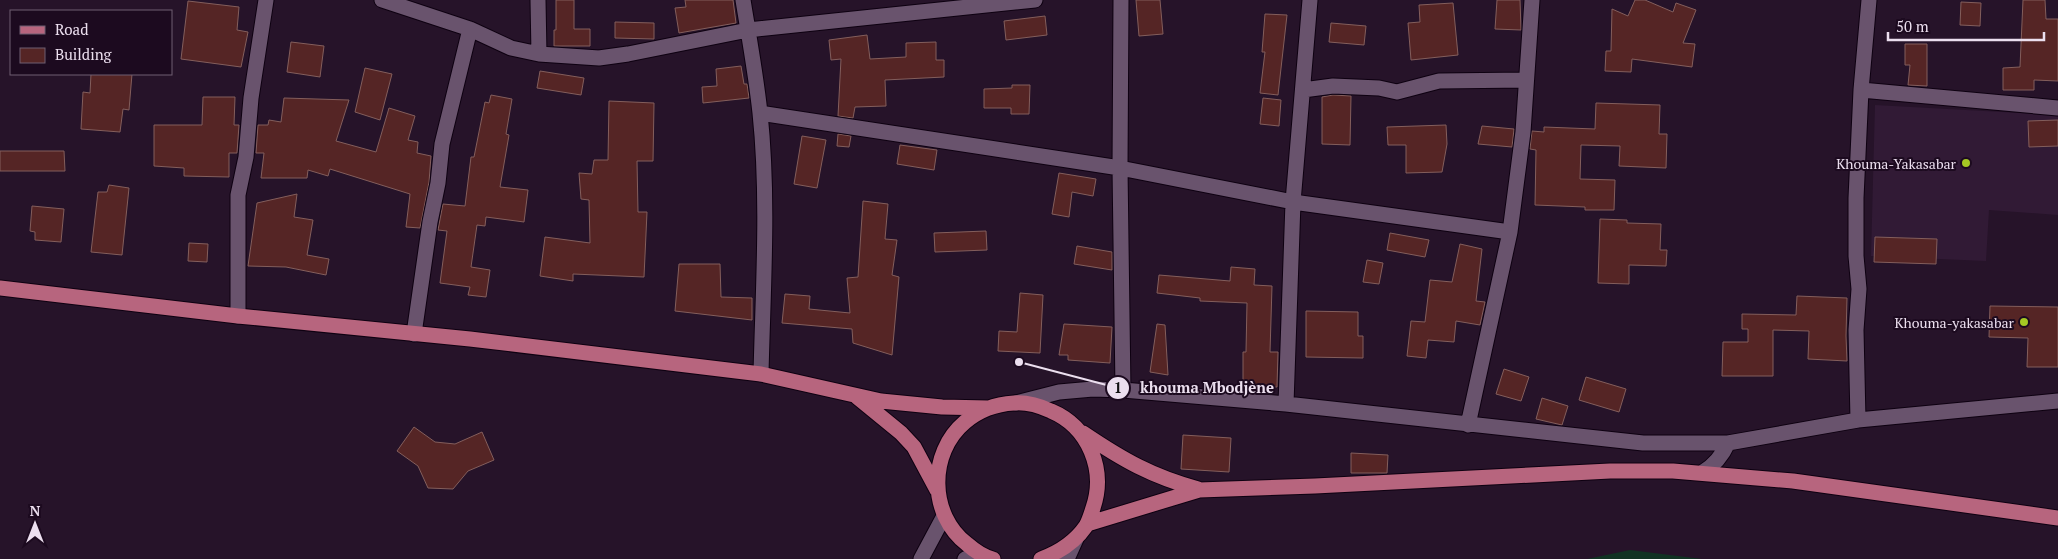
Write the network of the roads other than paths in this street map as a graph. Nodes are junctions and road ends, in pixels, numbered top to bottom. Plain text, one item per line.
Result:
1 (266, 0) edge
2 (382, 0) edge
3 (538, 0) edge
4 (743, 0) edge
5 (1028, 0) edge
6 (1035, 0) edge
7 (1121, 0) edge
8 (1310, 0) edge
9 (1532, 0) edge
10 (1869, 0) edge
11 (470, 28) junction
12 (748, 30) junction
13 (539, 54) junction
14 (1526, 80) junction
15 (1303, 90) junction
16 (1861, 90) junction
17 (2058, 108) edge
18 (760, 112) junction
19 (1120, 168) junction
20 (1293, 202) junction
21 (1510, 232) junction
22 (0, 288) edge
23 (238, 316) junction
24 (414, 334) junction
25 (761, 374) junction
26 (1123, 390) junction
27 (856, 396) junction
28 (2058, 401) edge
29 (1016, 403) junction
30 (1286, 404) junction
31 (988, 408) junction
32 (1858, 420) junction
33 (1468, 425) junction
34 (1079, 431) junction
35 (1728, 443) junction
36 (1703, 472) junction
37 (1199, 490) junction
38 (938, 492) junction
39 (944, 516) junction
40 (2058, 518) edge
41 (1087, 524) junction
42 (1076, 539) junction
43 (983, 558) edge
44 (922, 559) edge
45 (1041, 559) edge
46 (1067, 559) edge

1 - 23 street
2 - 11 street
3 - 13 street
4 - 12 street
5 - 6 street
5 - 12 street
7 - 19 street
8 - 15 street
9 - 14 street
10 - 16 street
11 - 13 street
11 - 24 street
12 - 13 street
12 - 18 street
14 - 15 street
14 - 21 street
15 - 20 street
16 - 17 street
16 - 32 street
18 - 19 street
18 - 25 street
19 - 20 street
19 - 26 street
20 - 21 street
20 - 30 street
21 - 33 street
22 - 23 main road
23 - 24 main road
24 - 25 main road
25 - 27 main road
26 - 29 street
26 - 30 street
27 - 31 main road
27 - 38 main road
28 - 32 street
29 - 31 main road
29 - 34 main road
30 - 33 street
31 - 38 main road
32 - 35 street
33 - 35 street
34 - 37 main road
34 - 41 main road
35 - 36 street
36 - 37 main road
36 - 40 main road
37 - 41 main road
38 - 39 main road
39 - 43 main road
39 - 44 street
41 - 42 main road
42 - 45 main road
42 - 46 street

